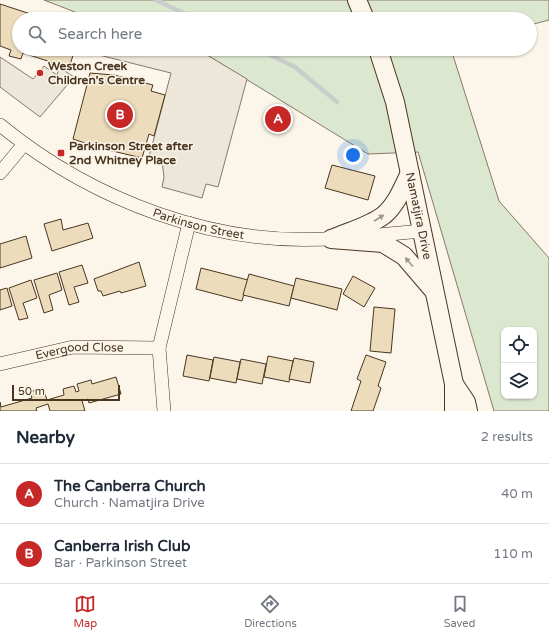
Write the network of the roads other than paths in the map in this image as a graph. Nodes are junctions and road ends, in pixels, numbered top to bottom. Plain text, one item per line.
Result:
1 (357, 0) edge
2 (362, 12) edge
3 (380, 56) edge
4 (0, 125) edge
5 (24, 144) junction
6 (0, 173) edge
7 (410, 173) junction
8 (189, 223) junction
9 (422, 231) junction
10 (331, 239) junction
11 (435, 291) junction
12 (159, 348) junction
13 (0, 364) edge
14 (454, 384) junction
15 (164, 411) edge
16 (454, 411) edge
17 (468, 411) edge

1 - 2 main road
3 - 7 main road, Namatjira Drive
4 - 5 street, Parkinson Street
5 - 6 street
5 - 8 street, Parkinson Street
7 - 9 main road, Namatjira Drive
10 -> 7 main road
8 - 10 street, Parkinson Street
8 - 12 street
9 - 10 street, Parkinson Street
9 - 11 main road, Namatjira Drive
11 -> 10 main road
11 - 14 main road, Namatjira Drive
12 - 13 street, Evergood Close
12 - 15 street
14 - 16 main road, Namatjira Drive
14 - 17 main road, Namatjira Drive

